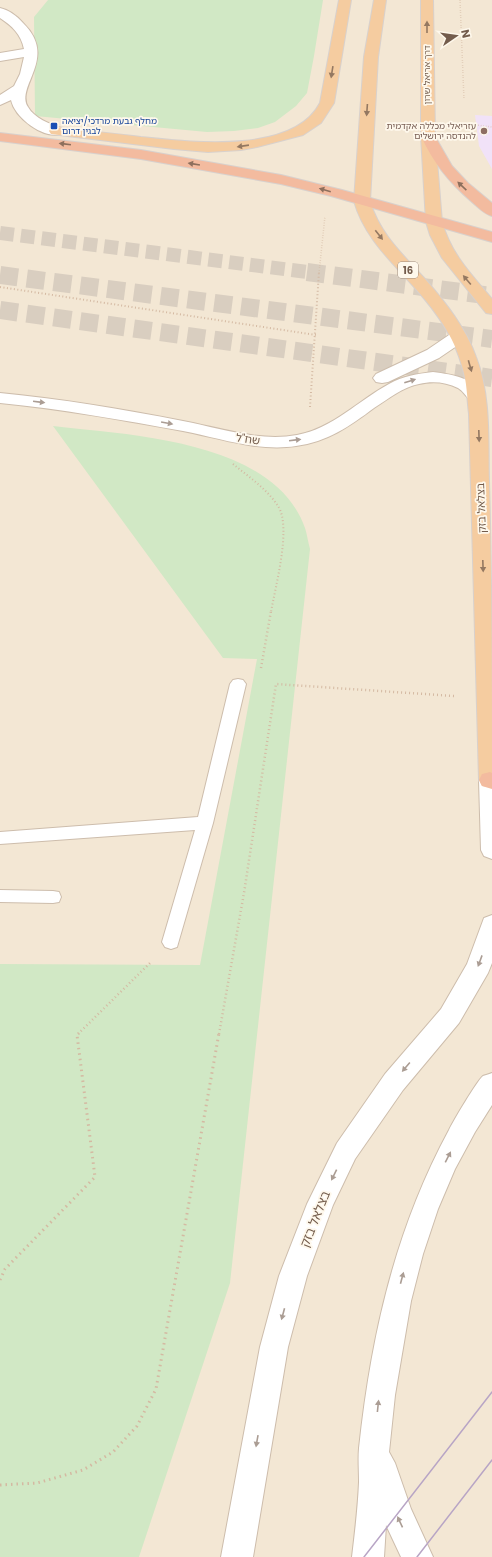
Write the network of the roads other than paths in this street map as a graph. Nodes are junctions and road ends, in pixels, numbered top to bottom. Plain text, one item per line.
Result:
1 (340, 0) edge
2 (345, 0) edge
3 (372, 0) edge
4 (380, 0) edge
5 (427, 0) edge
6 (0, 12) edge
7 (338, 33) junction
8 (31, 52) junction
9 (0, 57) edge
10 (371, 58) junction
11 (21, 88) junction
12 (0, 101) edge
13 (0, 129) edge
14 (56, 131) junction
15 (428, 136) junction
16 (0, 137) edge
17 (362, 201) junction
18 (492, 211) edge
19 (434, 222) junction
20 (492, 237) edge
21 (492, 309) edge
22 (458, 337) junction
23 (0, 384) edge
24 (476, 397) junction
25 (0, 398) edge
26 (238, 684) road end
27 (491, 780) edge
28 (205, 823) junction
29 (0, 838) edge
30 (492, 850) edge
31 (0, 896) edge
32 (53, 897) dead end
33 (492, 924) edge
34 (171, 942) road end
35 (492, 1084) edge
36 (374, 1445) junction
37 (237, 1557) edge
38 (368, 1557) edge
39 (417, 1557) edge

1 - 7 highway
2 - 7 highway
3 - 10 highway
4 - 10 highway, 16
15 -> 5 highway, דרך אריאל שרון
6 - 8 street
7 -> 14 highway
8 - 9 street
8 - 11 street
10 -> 17 highway, 16
11 - 12 street
11 - 14 street
13 - 14 highway
18 -> 15 highway
15 - 19 highway, דרך אריאל שרון
17 -> 16 highway
17 - 19 highway
17 -> 22 highway, בצלאל בזק / 16
19 - 20 highway
21 -> 19 highway
22 - 23 street, שח"ל
22 -> 24 highway, בצלאל בזק / 16
25 -> 24 street, שח"ל
24 -> 27 highway, בצלאל בזק / 16
26 - 28 lane
27 - 30 street, בצלאל בזק
28 - 29 lane
28 - 34 lane
31 - 32 lane
33 -> 37 street, בצלאל בזק
36 -> 35 street
36 - 38 street
39 -> 36 street

